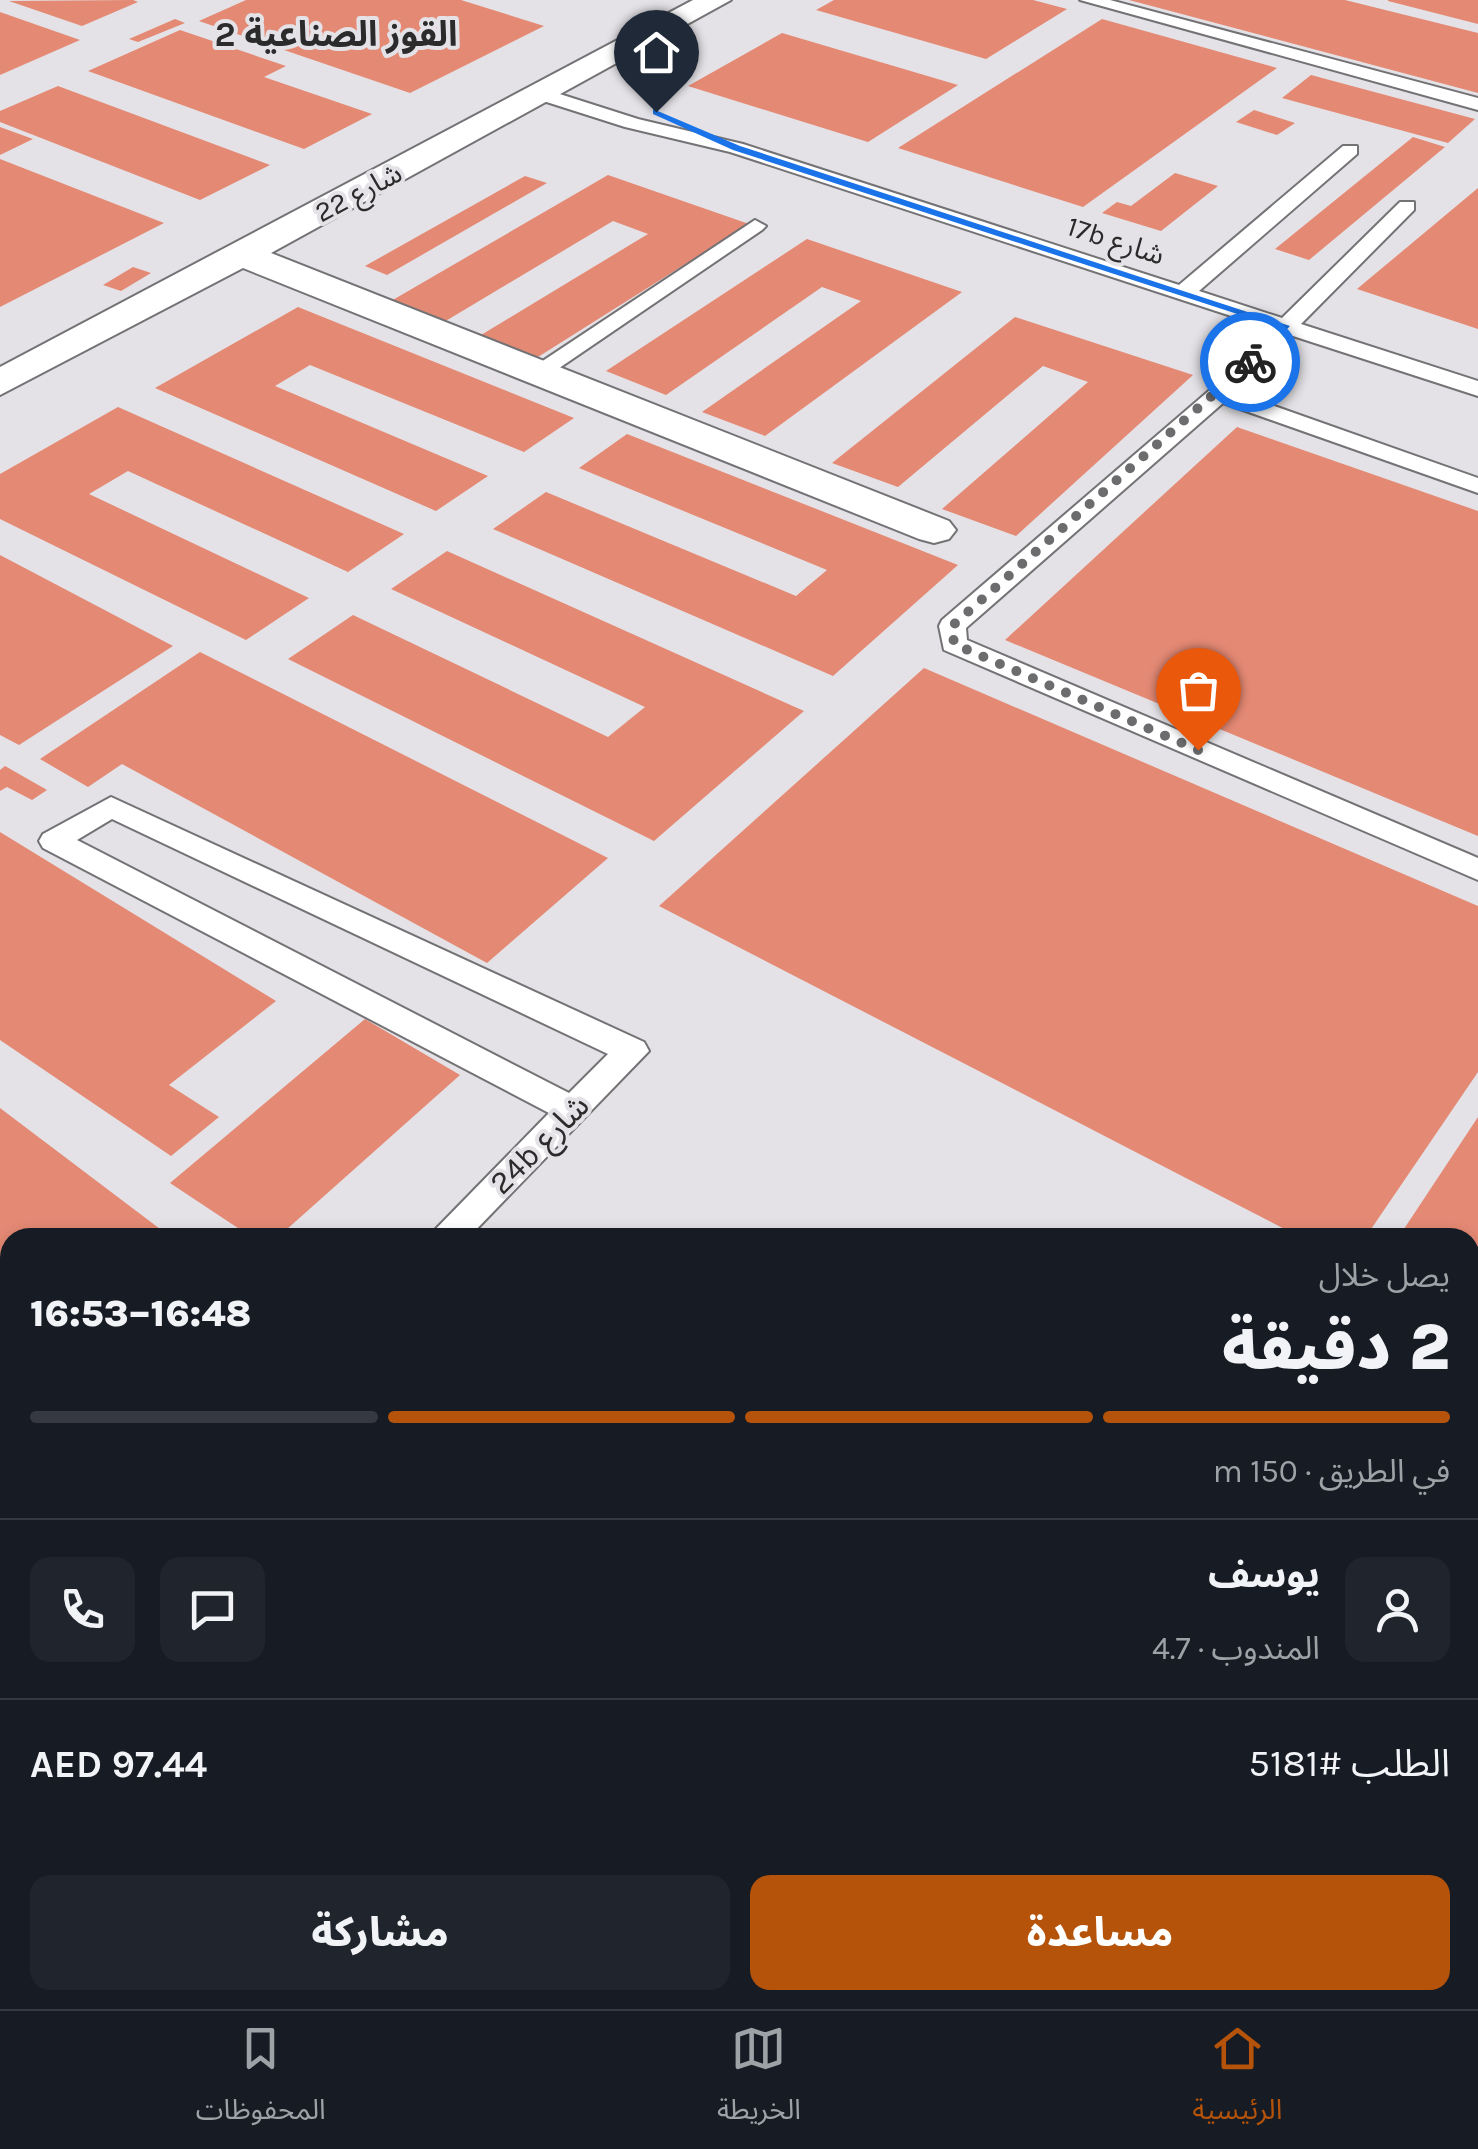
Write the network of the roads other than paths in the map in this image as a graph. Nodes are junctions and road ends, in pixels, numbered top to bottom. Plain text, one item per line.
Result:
1 (716, 0) edge
2 (1089, 0) edge
3 (554, 86) junction
4 (1478, 104) edge
5 (736, 148) junction
6 (1350, 150) dead end
7 (1406, 206) dead end
8 (754, 226) dead end
9 (242, 254) junction
10 (1183, 293) junction
11 (1284, 326) junction
12 (538, 372) junction
13 (0, 383) edge
14 (1478, 389) edge
15 (1219, 394) junction
16 (1478, 486) edge
17 (934, 530) dead end
18 (1478, 870) edge
19 (573, 1110) junction
20 (455, 1228) edge

1 - 3 street, شارع 22
2 - 4 lane
3 - 5 lane, 17b شارع
3 - 5 lane, 17b شارع
3 - 9 street, شارع 22
5 - 10 lane, 17b شارع
6 - 10 lane
7 - 11 lane
8 - 12 lane
9 - 12 street
9 - 13 street, شارع 22
10 - 11 lane, 17b شارع
11 - 14 lane, 17b شارع
11 - 15 lane
12 - 17 street
15 - 16 lane
15 - 18 lane
19 - 19 lane, 24b شارع
19 - 20 lane, 24b شارع

